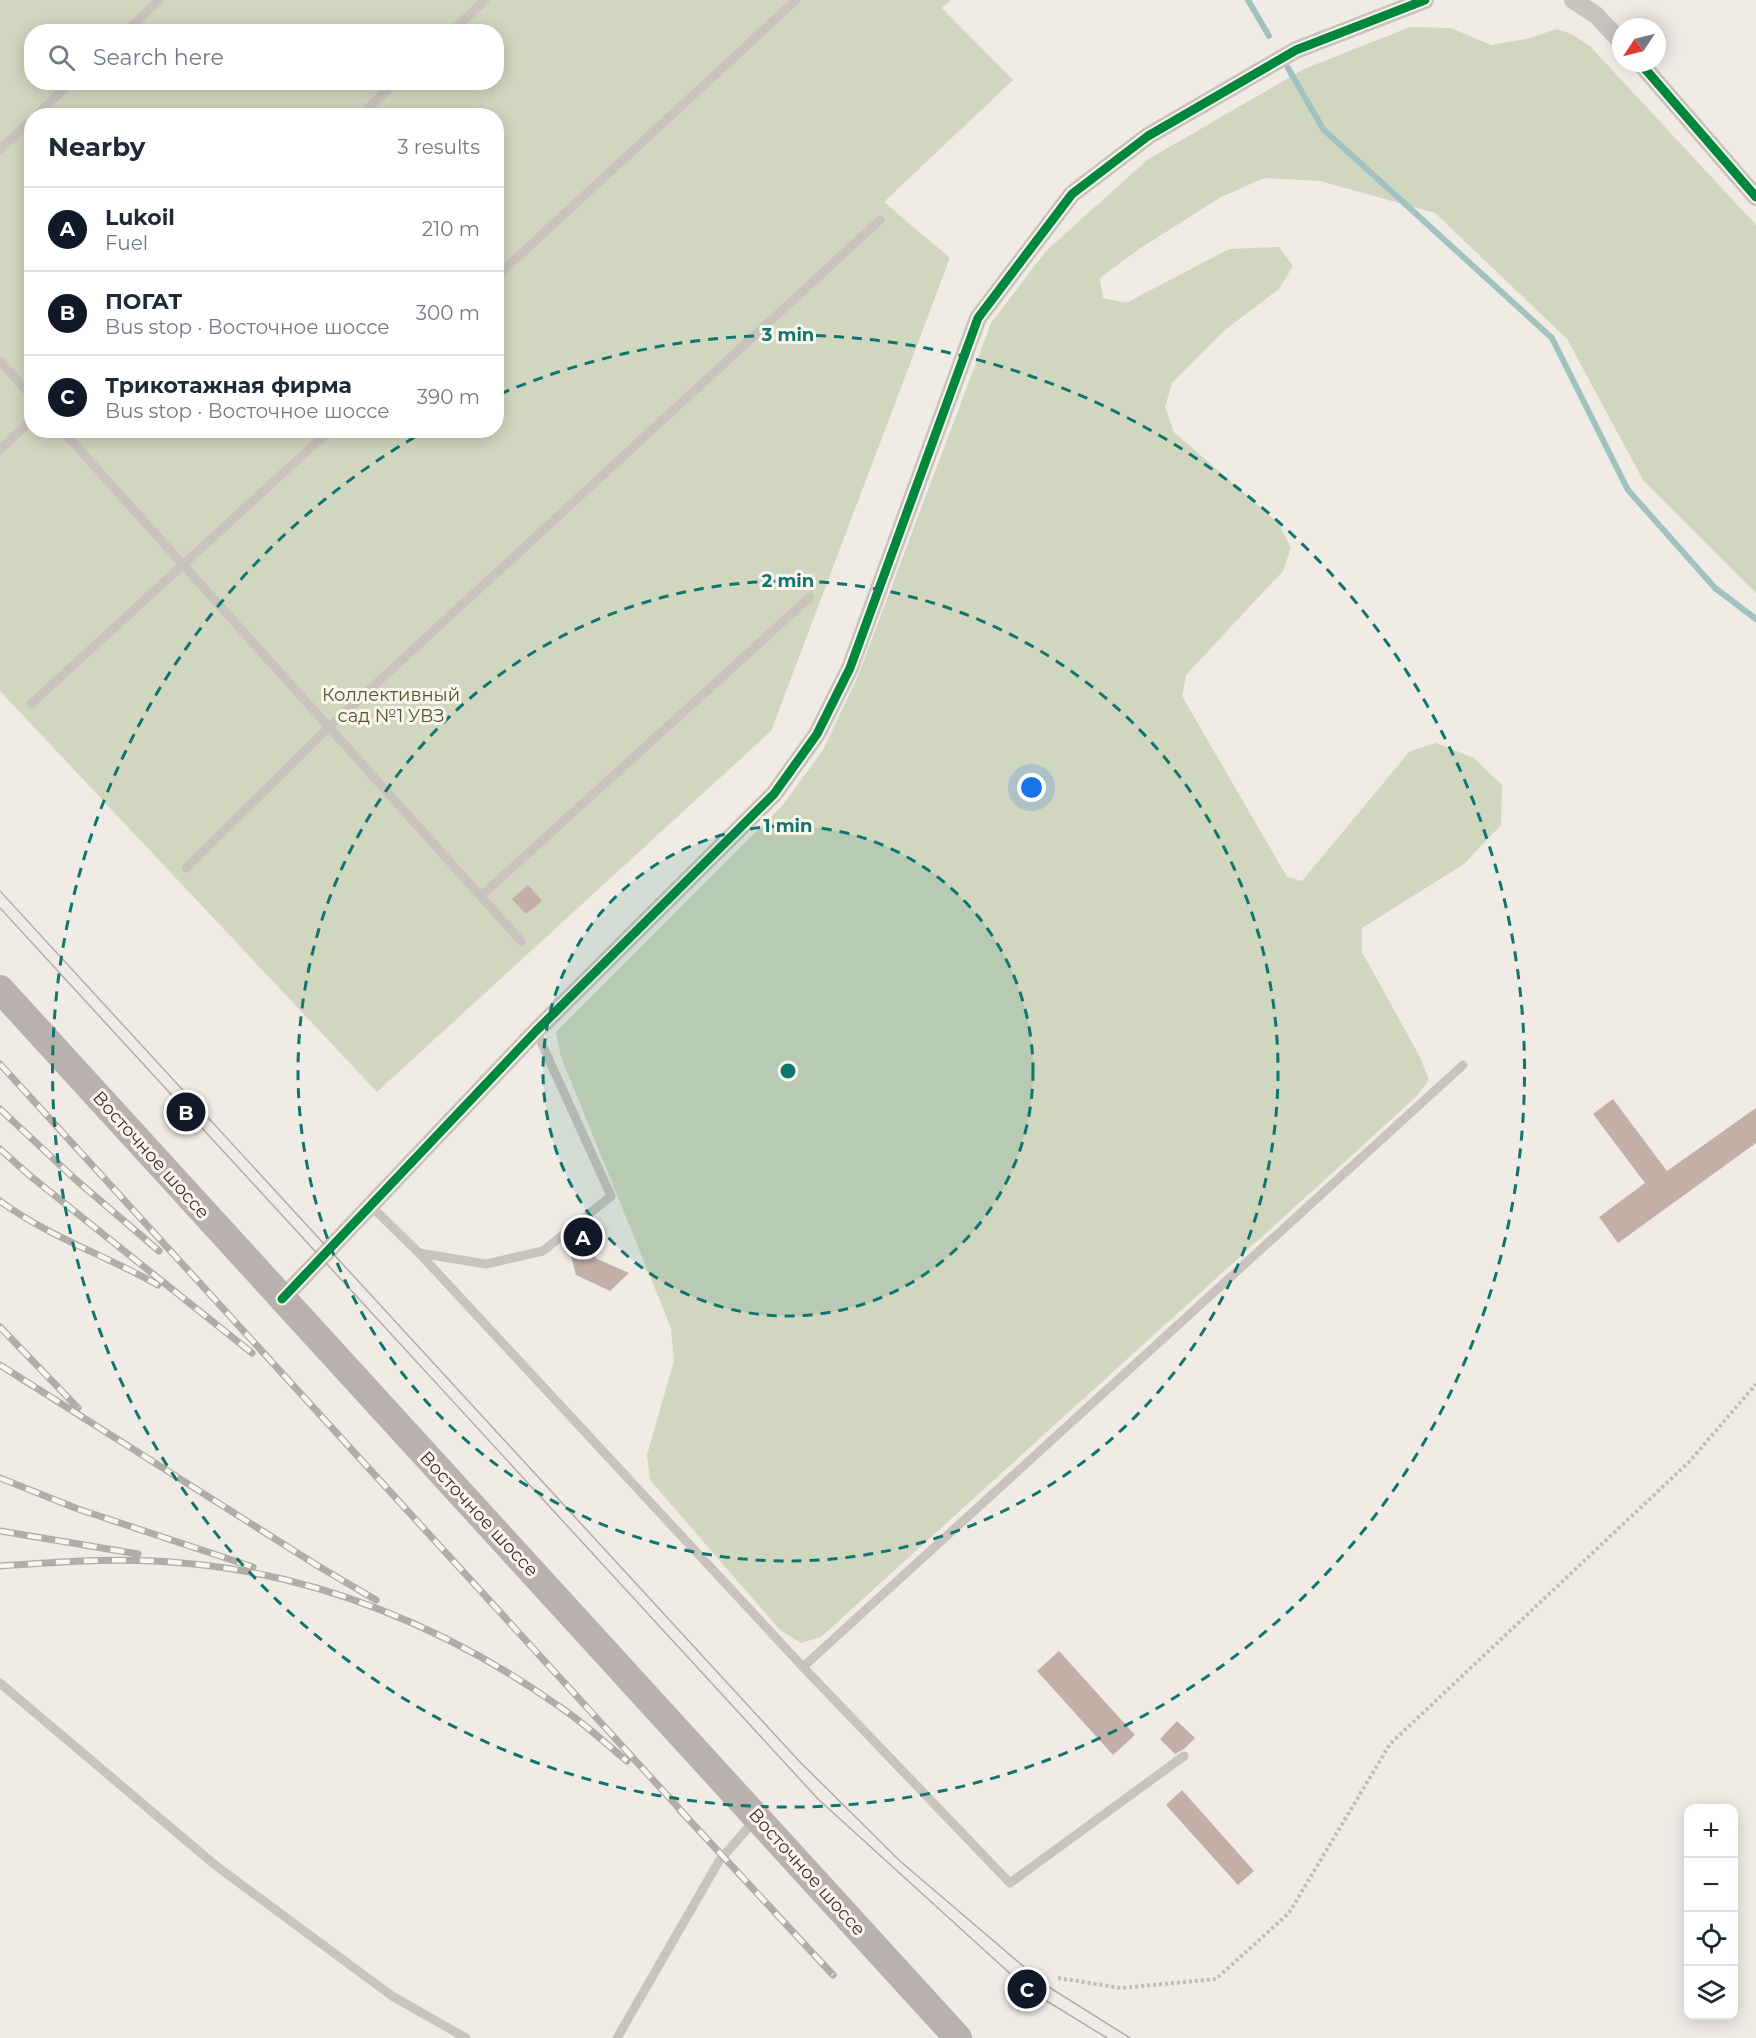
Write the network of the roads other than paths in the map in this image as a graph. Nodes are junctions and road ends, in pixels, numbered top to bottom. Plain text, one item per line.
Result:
1 (159, 0) edge
2 (485, 0) edge
3 (796, 0) edge
4 (1425, 0) edge
5 (1573, 0) edge
6 (134, 24) edge
7 (460, 24) edge
8 (1612, 32) edge
9 (1648, 72) edge
10 (63, 90) edge
11 (387, 90) edge
12 (44, 108) edge
13 (368, 108) edge
14 (24, 128) edge
15 (0, 150) edge
16 (1756, 196) edge
17 (880, 220) dead end
18 (504, 270) edge
19 (0, 361) edge
20 (24, 388) edge
21 (24, 427) edge
22 (69, 438) edge
23 (321, 438) edge
24 (0, 450) edge
25 (184, 566) junction
26 (810, 597) dead end
27 (31, 704) dead end
28 (329, 727) junction
29 (186, 868) dead end
30 (481, 896) junction
31 (521, 941) dead end
32 (0, 989) edge
33 (536, 1031) junction
34 (1463, 1065) dead end
35 (370, 1205) junction
36 (419, 1253) junction
37 (282, 1299) junction
38 (803, 1667) junction
39 (0, 1683) edge
40 (1184, 1756) dead end
41 (758, 1817) junction
42 (466, 2038) edge
43 (617, 2038) edge
44 (958, 2038) edge

1 - 6 lane
2 - 7 lane
3 - 18 lane
4 - 33 street
5 - 8 street
9 - 16 street
10 - 12 lane
11 - 13 lane
14 - 15 lane
17 - 28 lane
19 - 20 lane
21 - 24 lane
22 - 25 lane
23 - 25 lane
25 - 27 lane
25 - 28 lane
26 - 30 lane
28 - 29 lane
28 - 30 lane
30 - 31 lane
32 - 37 main road, Восточное шоссе
33 - 35 street
33 - 36 lane
34 - 38 lane
35 - 36 lane
35 - 37 street
36 - 38 lane
37 - 41 main road, Восточное шоссе
38 - 40 lane
39 - 42 lane
41 - 43 lane
41 - 44 main road, Восточное шоссе

